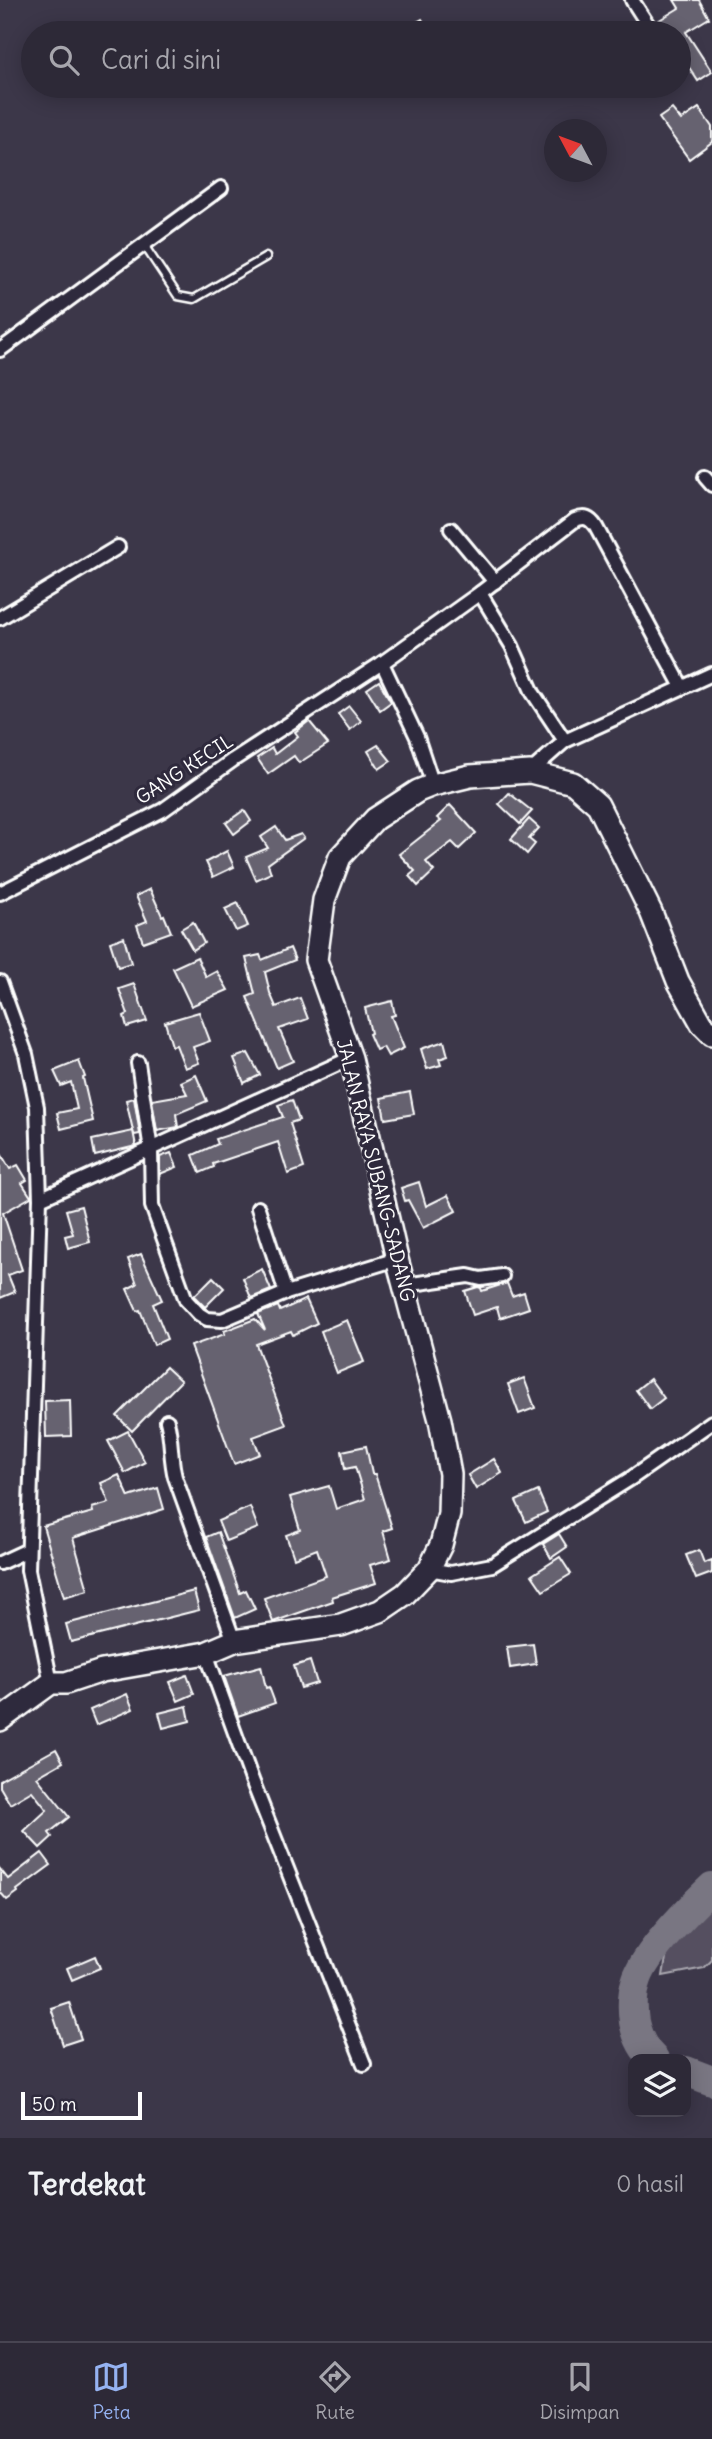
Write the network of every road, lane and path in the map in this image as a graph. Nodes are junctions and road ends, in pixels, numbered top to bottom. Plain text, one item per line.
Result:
1 (632, 0) edge
2 (645, 21) edge
3 (221, 188) dead end
4 (144, 245) junction
5 (266, 257) dead end
6 (0, 350) edge
7 (451, 528) dead end
8 (118, 547) dead end
9 (495, 582) junction
10 (480, 593) junction
11 (0, 618) edge
12 (382, 663) junction
13 (712, 674) edge
14 (682, 687) junction
15 (565, 741) junction
16 (530, 772) junction
17 (433, 785) junction
18 (0, 893) edge
19 (0, 982) edge
20 (5, 1013) edge
21 (712, 1034) edge
22 (351, 1058) junction
23 (138, 1063) dead end
24 (151, 1150) junction
25 (40, 1199) junction
26 (258, 1208) dead end
27 (397, 1259) junction
28 (502, 1276) dead end
29 (405, 1285) junction
30 (286, 1293) junction
31 (167, 1421) dead end
32 (712, 1422) edge
33 (28, 1549) junction
34 (0, 1563) edge
35 (429, 1569) junction
36 (234, 1641) junction
37 (206, 1653) junction
38 (51, 1683) junction
39 (0, 1720) edge
40 (363, 2064) dead end

1 - 2 street
3 - 4 street
4 - 5 lane
4 - 6 street
7 - 9 street
8 - 11 street
9 - 10 street, GANG KECIL
9 - 14 street, GANG KECIL
10 - 12 street, GANG KECIL
10 - 15 street
12 - 17 street
12 - 18 street, GANG KECIL
13 - 14 street
14 - 15 street
15 - 16 street
16 - 17 main road, JALAN RAYA SUBANG-SADANG
16 - 21 main road, JALAN RAYA SUBANG-SADANG
17 - 22 main road, JALAN RAYA SUBANG-SADANG
19 - 20 street
20 - 25 street
22 - 24 street
22 - 27 main road, JALAN RAYA SUBANG-SADANG
23 - 24 street
24 - 25 street
24 - 30 street
25 - 33 street
26 - 30 street
27 - 29 main road, JALAN RAYA SUBANG-SADANG
27 - 30 street
28 - 29 street
29 - 35 main road, JALAN RAYA SUBANG-SADANG
31 - 36 street
32 - 35 street
33 - 34 street
33 - 38 street
35 - 36 main road, JALAN RAYA SUBANG-SADANG
36 - 37 main road, JALAN RAYA SUBANG-SADANG
37 - 38 main road, JALAN RAYA SUBANG-SADANG
37 - 40 street
38 - 39 main road, JALAN RAYA SUBANG-SADANG

